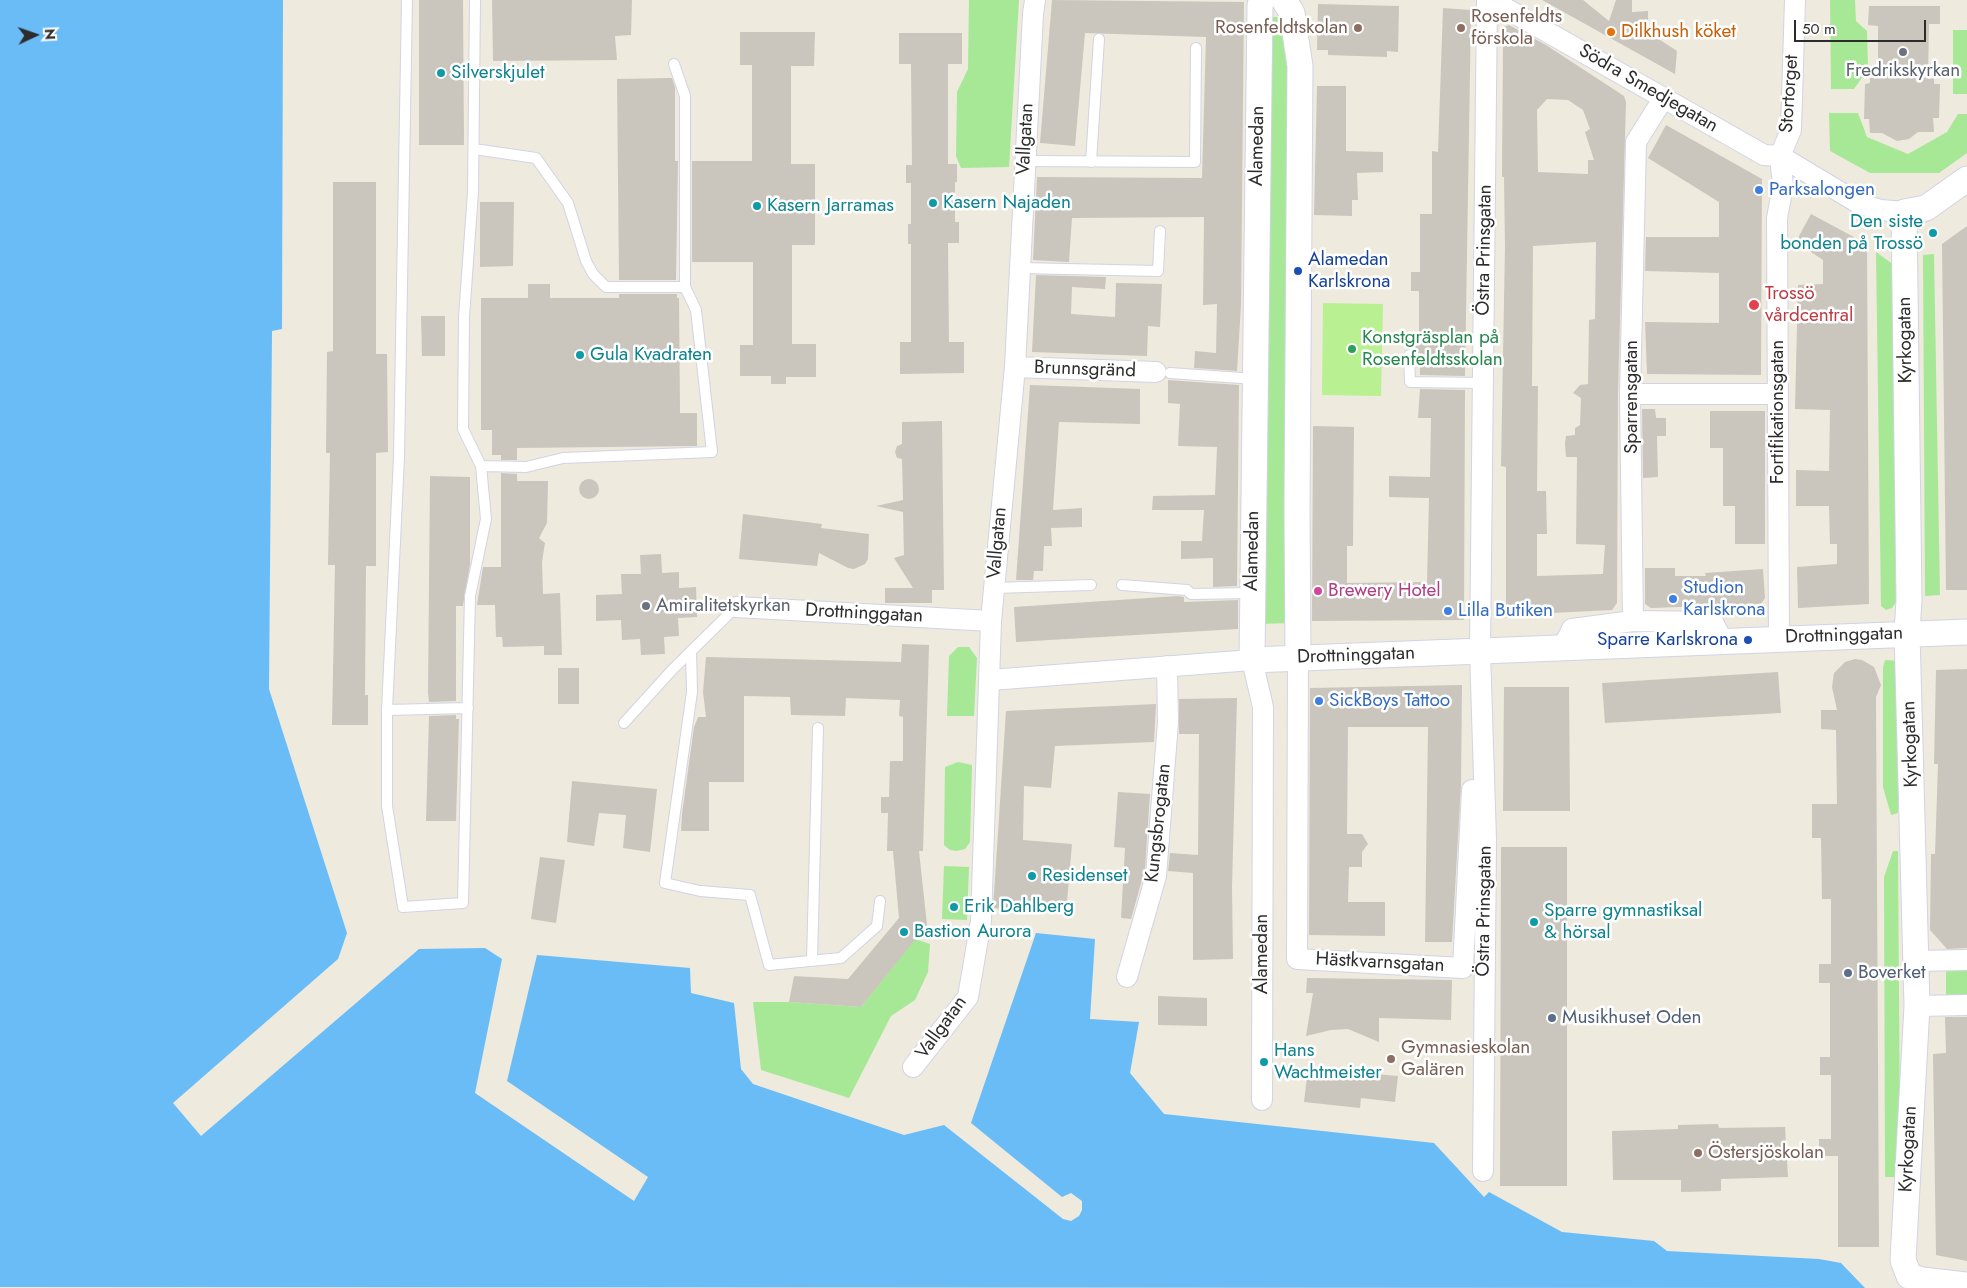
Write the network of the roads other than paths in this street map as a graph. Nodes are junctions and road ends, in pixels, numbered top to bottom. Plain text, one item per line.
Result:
1 (407, 0) edge
2 (475, 0) edge
3 (1035, 0) edge
4 (1262, 0) edge
5 (1284, 0) edge
6 (1487, 0) edge
7 (1491, 0) edge
8 (1795, 0) edge
9 (1099, 39) dead end
10 (1196, 48) dead end
11 (674, 64) dead end
12 (1663, 99) junction
13 (474, 149) junction
14 (1780, 156) junction
15 (1025, 161) junction
16 (1091, 162) junction
17 (1967, 180) edge
18 (1904, 212) junction
19 (1160, 231) dead end
20 (1020, 268) junction
21 (685, 287) junction
22 (1409, 355) dead end
23 (1015, 367) junction
24 (1163, 373) joint
25 (1255, 379) junction
26 (1483, 383) junction
27 (1630, 394) junction
28 (1778, 394) junction
29 (481, 466) junction
30 (1091, 585) dead end
31 (1122, 585) dead end
32 (994, 588) junction
33 (1252, 593) junction
34 (736, 607) joint
35 (991, 621) junction
36 (1633, 621) junction
37 (1967, 632) edge
38 (1907, 633) junction
39 (1779, 638) junction
40 (1722, 640) junction
41 (1563, 647) junction
42 (691, 651) junction
43 (1480, 651) junction
44 (1298, 658) junction
45 (1252, 660) junction
46 (1167, 666) junction
47 (990, 680) junction
48 (468, 708) junction
49 (387, 710) junction
50 (624, 723) dead end
51 (818, 728) dead end
52 (880, 901) dead end
53 (1297, 959) joint
54 (812, 960) junction
55 (1967, 960) edge
56 (1916, 961) junction
57 (1463, 968) joint
58 (1127, 977) dead end
59 (1967, 1005) edge
60 (1917, 1006) junction
61 (913, 1067) dead end
62 (1262, 1100) dead end
63 (1483, 1171) dead end
64 (1908, 1282) edge
65 (1967, 1285) edge

1 - 49 lane
2 - 13 lane
3 - 15 street, Vallgatan
4 - 25 street, Alamedan
5 - 44 street, Alamedan
6 - 26 street, Östra Prinsgatan
7 - 12 street, Södra Smedjegatan
8 - 14 street, Stortorget
9 - 16 lane
10 - 16 lane
11 - 21 lane
12 - 14 street, Södra Smedjegatan
12 - 27 street, Sparrensgatan
13 - 21 lane
13 - 29 lane
14 - 18 street, Stortorget
14 - 28 street, Fortifikationsgatan
15 - 16 lane
15 - 20 street, Vallgatan
17 - 18 street, Stortorget
18 - 38 street, Kyrkogatan
19 - 20 lane
20 - 23 street, Vallgatan
21 - 29 lane
22 - 26 lane
23 - 24 street, Brunnsgränd
23 - 32 street, Vallgatan
24 - 25 lane, Brunnsgränd
25 - 33 street, Alamedan
26 - 43 street, Östra Prinsgatan
27 - 28 street
27 - 36 street, Sparrensgatan
28 - 39 street, Fortifikationsgatan
29 - 48 lane
30 - 32 lane
31 - 33 lane
32 - 35 street, Vallgatan
33 - 45 street, Alamedan
34 - 35 street, Drottninggatan
34 - 42 lane
35 - 47 street, Vallgatan
36 - 40 street
36 - 41 street
37 - 38 street, Drottninggatan
38 - 39 street, Drottninggatan
38 - 56 street, Kyrkogatan
39 - 40 street, Drottninggatan
40 - 41 street, Drottninggatan
41 - 43 street, Drottninggatan
42 - 50 lane
42 - 54 lane
43 - 44 street, Drottninggatan
43 - 57 street, Östra Prinsgatan
43 - 63 street, Östra Prinsgatan
44 - 45 street, Drottninggatan
44 - 53 street, Alamedan
45 - 46 street, Drottninggatan
45 - 62 street, Alamedan
46 - 47 street, Drottninggatan
46 - 58 street, Kungsbrogatan
47 - 61 street, Vallgatan
48 - 49 lane
48 - 49 lane
51 - 54 lane
52 - 54 lane
53 - 57 street, Hästkvarnsgatan
55 - 56 street
56 - 60 street, Kyrkogatan
59 - 60 street
60 - 64 street, Kyrkogatan
64 - 65 street

